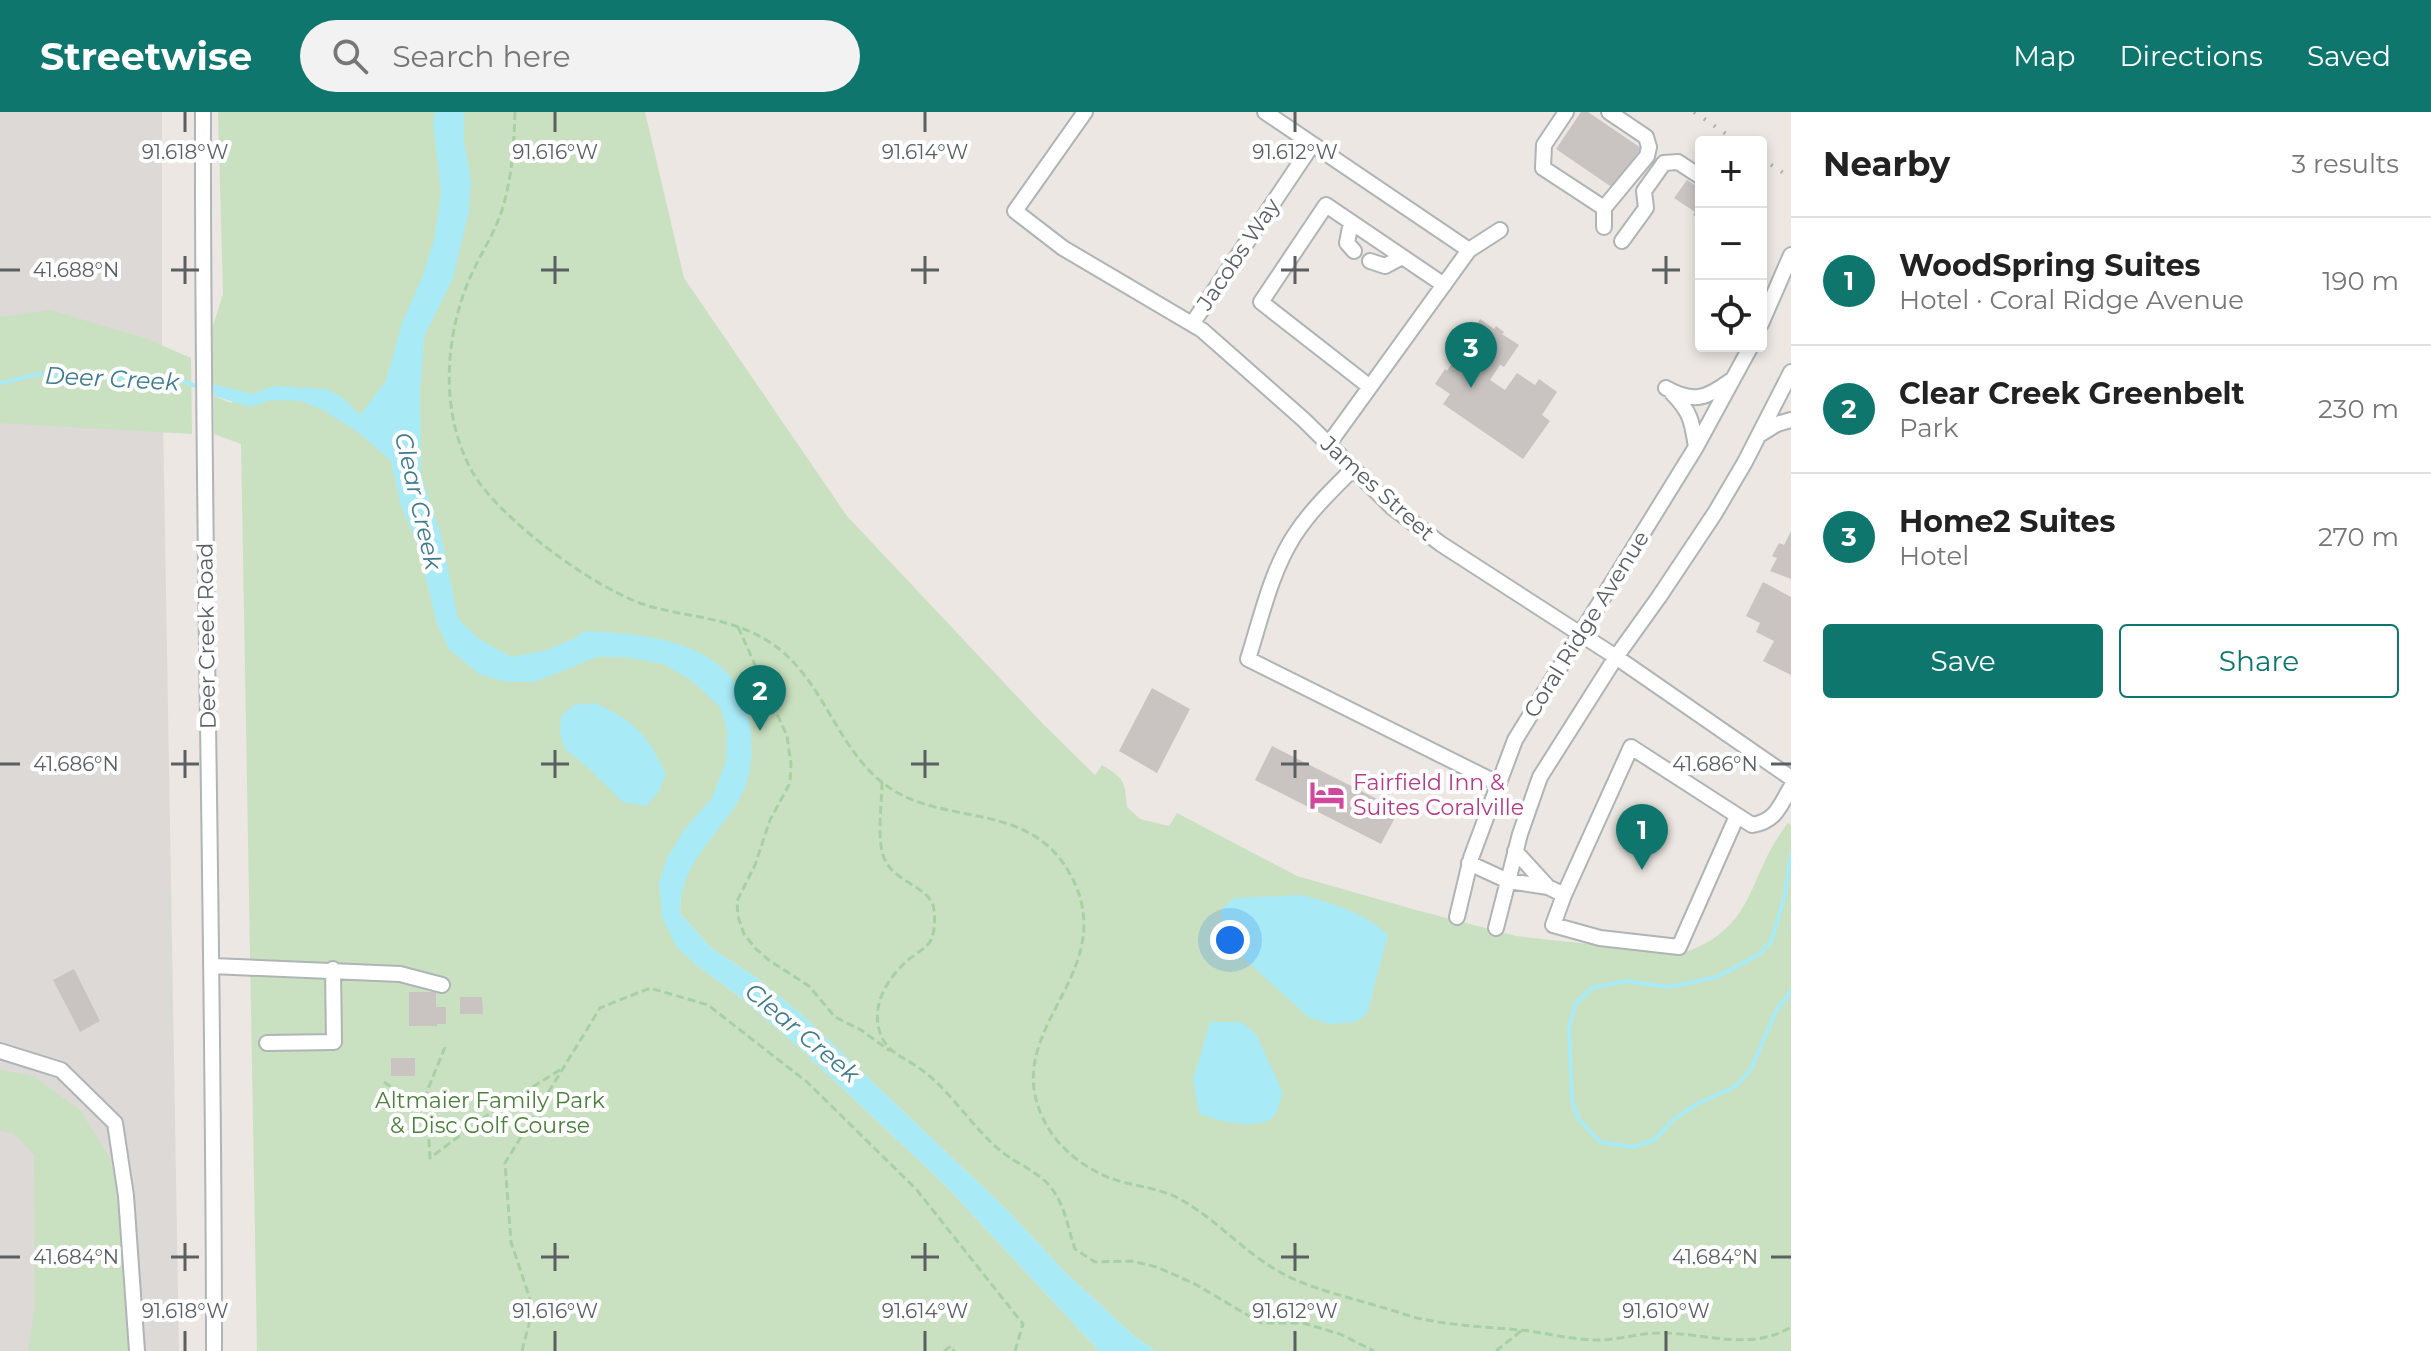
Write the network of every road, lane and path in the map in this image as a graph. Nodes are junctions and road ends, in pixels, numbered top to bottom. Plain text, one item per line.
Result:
1 (203, 112) edge
2 (515, 112) edge
3 (1085, 112) edge
4 (1265, 112) edge
5 (1566, 112) edge
6 (1609, 112) edge
7 (1312, 145) junction
8 (1695, 173) edge
9 (1604, 208) junction
10 (1351, 222) junction
11 (1604, 227) dead end
12 (1500, 230) dead end
13 (1622, 241) dead end
14 (1469, 250) junction
15 (1354, 251) dead end
16 (1791, 255) edge
17 (1402, 257) junction
18 (1370, 261) dead end
19 (1444, 285) junction
20 (1767, 310) edge
21 (1192, 324) junction
22 (1748, 352) edge
23 (1791, 372) edge
24 (1736, 375) junction
25 (1370, 387) junction
26 (1791, 420) edge
27 (1759, 436) junction
28 (1328, 445) junction
29 (1696, 447) junction
30 (1352, 470) junction
31 (737, 625) junction
32 (1580, 633) junction
33 (1616, 657) junction
34 (1791, 778) edge
35 (882, 782) junction
36 (1497, 783) junction
37 (1791, 787) edge
38 (1737, 816) junction
39 (1515, 851) junction
40 (1469, 863) junction
41 (1508, 881) junction
42 (1548, 887) junction
43 (1564, 895) junction
44 (1457, 917) dead end
45 (1496, 928) dead end
46 (212, 966) junction
47 (333, 969) junction
48 (442, 985) dead end
49 (267, 1043) dead end
50 (445, 1047) dead end
51 (0, 1051) edge
52 (893, 1054) junction
53 (567, 1065) junction
54 (384, 1082) dead end
55 (427, 1111) junction
56 (1791, 1327) edge
57 (1522, 1331) junction
58 (1786, 1332) junction
59 (1791, 1336) edge
60 (137, 1351) edge
61 (214, 1351) edge
62 (522, 1351) edge
63 (944, 1351) edge
64 (954, 1351) edge
65 (1015, 1351) edge
66 (1374, 1351) edge
67 (1496, 1351) edge

1 - 46 street, Deer Creek Road
2 - 31 path
3 - 21 street, James Street
4 - 7 street
5 - 9 street
6 - 9 street
7 - 14 street
7 - 21 street, Jacobs Way
8 - 13 street
9 - 11 street
10 - 15 street
10 - 17 street
10 - 25 street
12 - 14 street
14 - 19 street
16 - 20 street
17 - 18 street
17 - 19 street
19 - 25 street
21 - 28 street, James Street
22 - 24 street, Coral Ridge Avenue
23 - 27 street, Coral Ridge Avenue
24 - 29 street, Coral Ridge Avenue
24 - 29 street
25 - 28 street
26 - 27 street
27 - 33 street, Coral Ridge Avenue
28 - 30 street, James Street
29 - 32 street, Coral Ridge Avenue
30 - 32 street, James Street
30 - 36 street
31 - 35 path
31 - 52 path
32 - 33 street, James Street
32 - 36 street, Coral Ridge Avenue
33 - 34 street, James Street
33 - 39 street, Coral Ridge Avenue
35 - 52 path
35 - 57 path
36 - 40 street, Coral Ridge Avenue
37 - 38 street
38 - 43 street
38 - 43 street
39 - 41 street, Coral Ridge Avenue
39 - 42 street
40 - 41 street
40 - 44 street, Coral Ridge Avenue
41 - 42 street
41 - 45 street, Coral Ridge Avenue
42 - 43 street
46 - 47 street
46 - 61 street, Deer Creek Road
47 - 48 street
47 - 49 street
50 - 55 path
51 - 60 street
52 - 66 path
53 - 55 path
53 - 62 path
53 - 65 path
54 - 55 path
56 - 58 path
57 - 58 path
57 - 67 path
58 - 59 path
63 - 64 path

